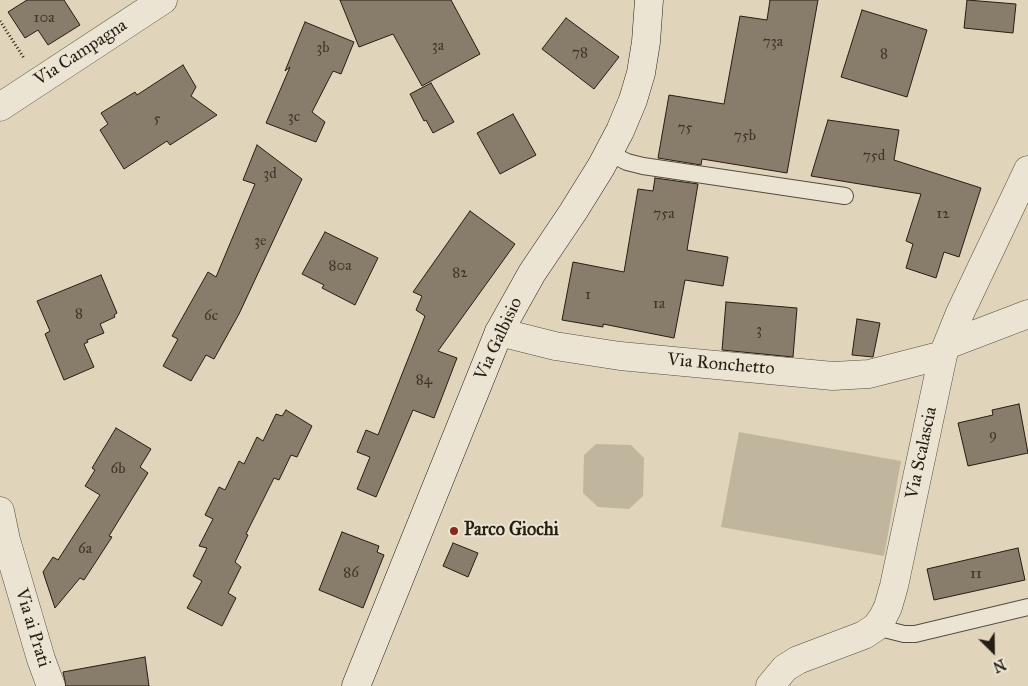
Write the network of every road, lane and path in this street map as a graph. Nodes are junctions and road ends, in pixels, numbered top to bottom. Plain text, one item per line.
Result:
1 (163, 0) edge
2 (649, 0) edge
3 (0, 21) edge
4 (39, 81) junction
5 (0, 107) edge
6 (609, 153) junction
7 (1028, 170) edge
8 (845, 196) dead end
9 (1028, 314) edge
10 (499, 332) junction
11 (945, 350) junction
12 (0, 511) edge
13 (1028, 606) edge
14 (876, 627) junction
15 (51, 686) edge
16 (356, 686) edge
17 (770, 686) edge

1 - 4 street, Via Campagna
2 - 6 street, Via Galbisio
3 - 4 path
4 - 5 street, Via Campagna
6 - 8 lane
6 - 10 street, Via Galbisio
7 - 11 street, Via Scalascia
9 - 11 street, Via Ronchetto
10 - 11 street, Via Ronchetto
10 - 16 street, Via Galbisio
11 - 14 street, Via Scalascia
12 - 15 street, Via ai Prati
13 - 14 lane
14 - 17 street

